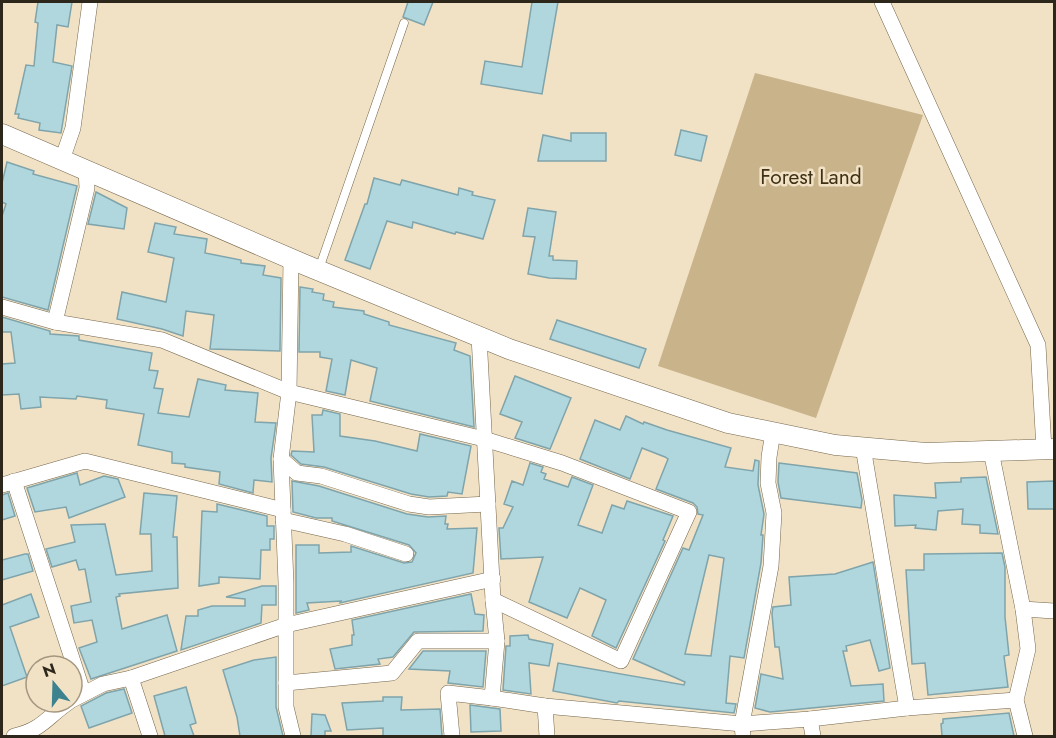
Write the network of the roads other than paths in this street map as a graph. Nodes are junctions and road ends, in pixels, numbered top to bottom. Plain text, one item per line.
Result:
1 (90, 2) edge
2 (882, 2) edge
3 (404, 23) dead end
4 (2, 134) edge
5 (62, 160) junction
6 (86, 170) junction
7 (291, 259) junction
8 (318, 270) junction
9 (2, 308) edge
10 (55, 322) junction
11 (479, 336) junction
12 (289, 392) junction
13 (773, 432) junction
14 (484, 440) junction
15 (862, 447) junction
16 (1049, 449) edge
17 (991, 451) junction
18 (281, 459) junction
19 (8, 483) edge
20 (488, 504) junction
21 (283, 515) junction
22 (406, 554) dead end
23 (493, 579) junction
24 (493, 600) junction
25 (1023, 609) junction
26 (1054, 611) edge
27 (286, 625) junction
28 (497, 641) junction
29 (61, 654) edge
30 (131, 678) junction
31 (286, 683) junction
32 (84, 694) edge
33 (492, 698) junction
34 (1016, 700) junction
35 (545, 706) junction
36 (907, 708) junction
37 (53, 714) edge
38 (810, 719) junction
39 (743, 730) edge
40 (14, 736) edge
41 (150, 736) edge
42 (293, 736) edge
43 (452, 736) edge
44 (547, 736) edge
45 (813, 736) edge
46 (1026, 736) edge

1 - 5 street
2 - 16 street
3 - 8 lane
4 - 5 street
5 - 6 street
6 - 7 street
6 - 10 street
7 - 8 street
7 - 12 street
8 - 11 street
9 - 10 street
10 - 12 street
11 - 13 street
11 - 14 street
12 - 14 street
12 - 18 street
13 - 15 street
13 - 39 street
14 - 20 street
14 - 24 street
15 - 17 street
15 - 36 street
16 - 17 street
17 - 25 street
18 - 20 street
18 - 21 street
19 - 21 street
19 - 29 street
20 - 23 street
21 - 22 street
21 - 27 street
23 - 24 street
23 - 27 street
24 - 28 street
25 - 26 street
25 - 34 street
27 - 30 street
27 - 31 street
28 - 31 street
28 - 33 street
30 - 32 street
30 - 41 street
31 - 42 street
33 - 35 street
33 - 43 street
34 - 36 street
34 - 46 street
35 - 39 street
35 - 44 street
36 - 38 street
37 - 40 street
38 - 39 street
38 - 45 street

